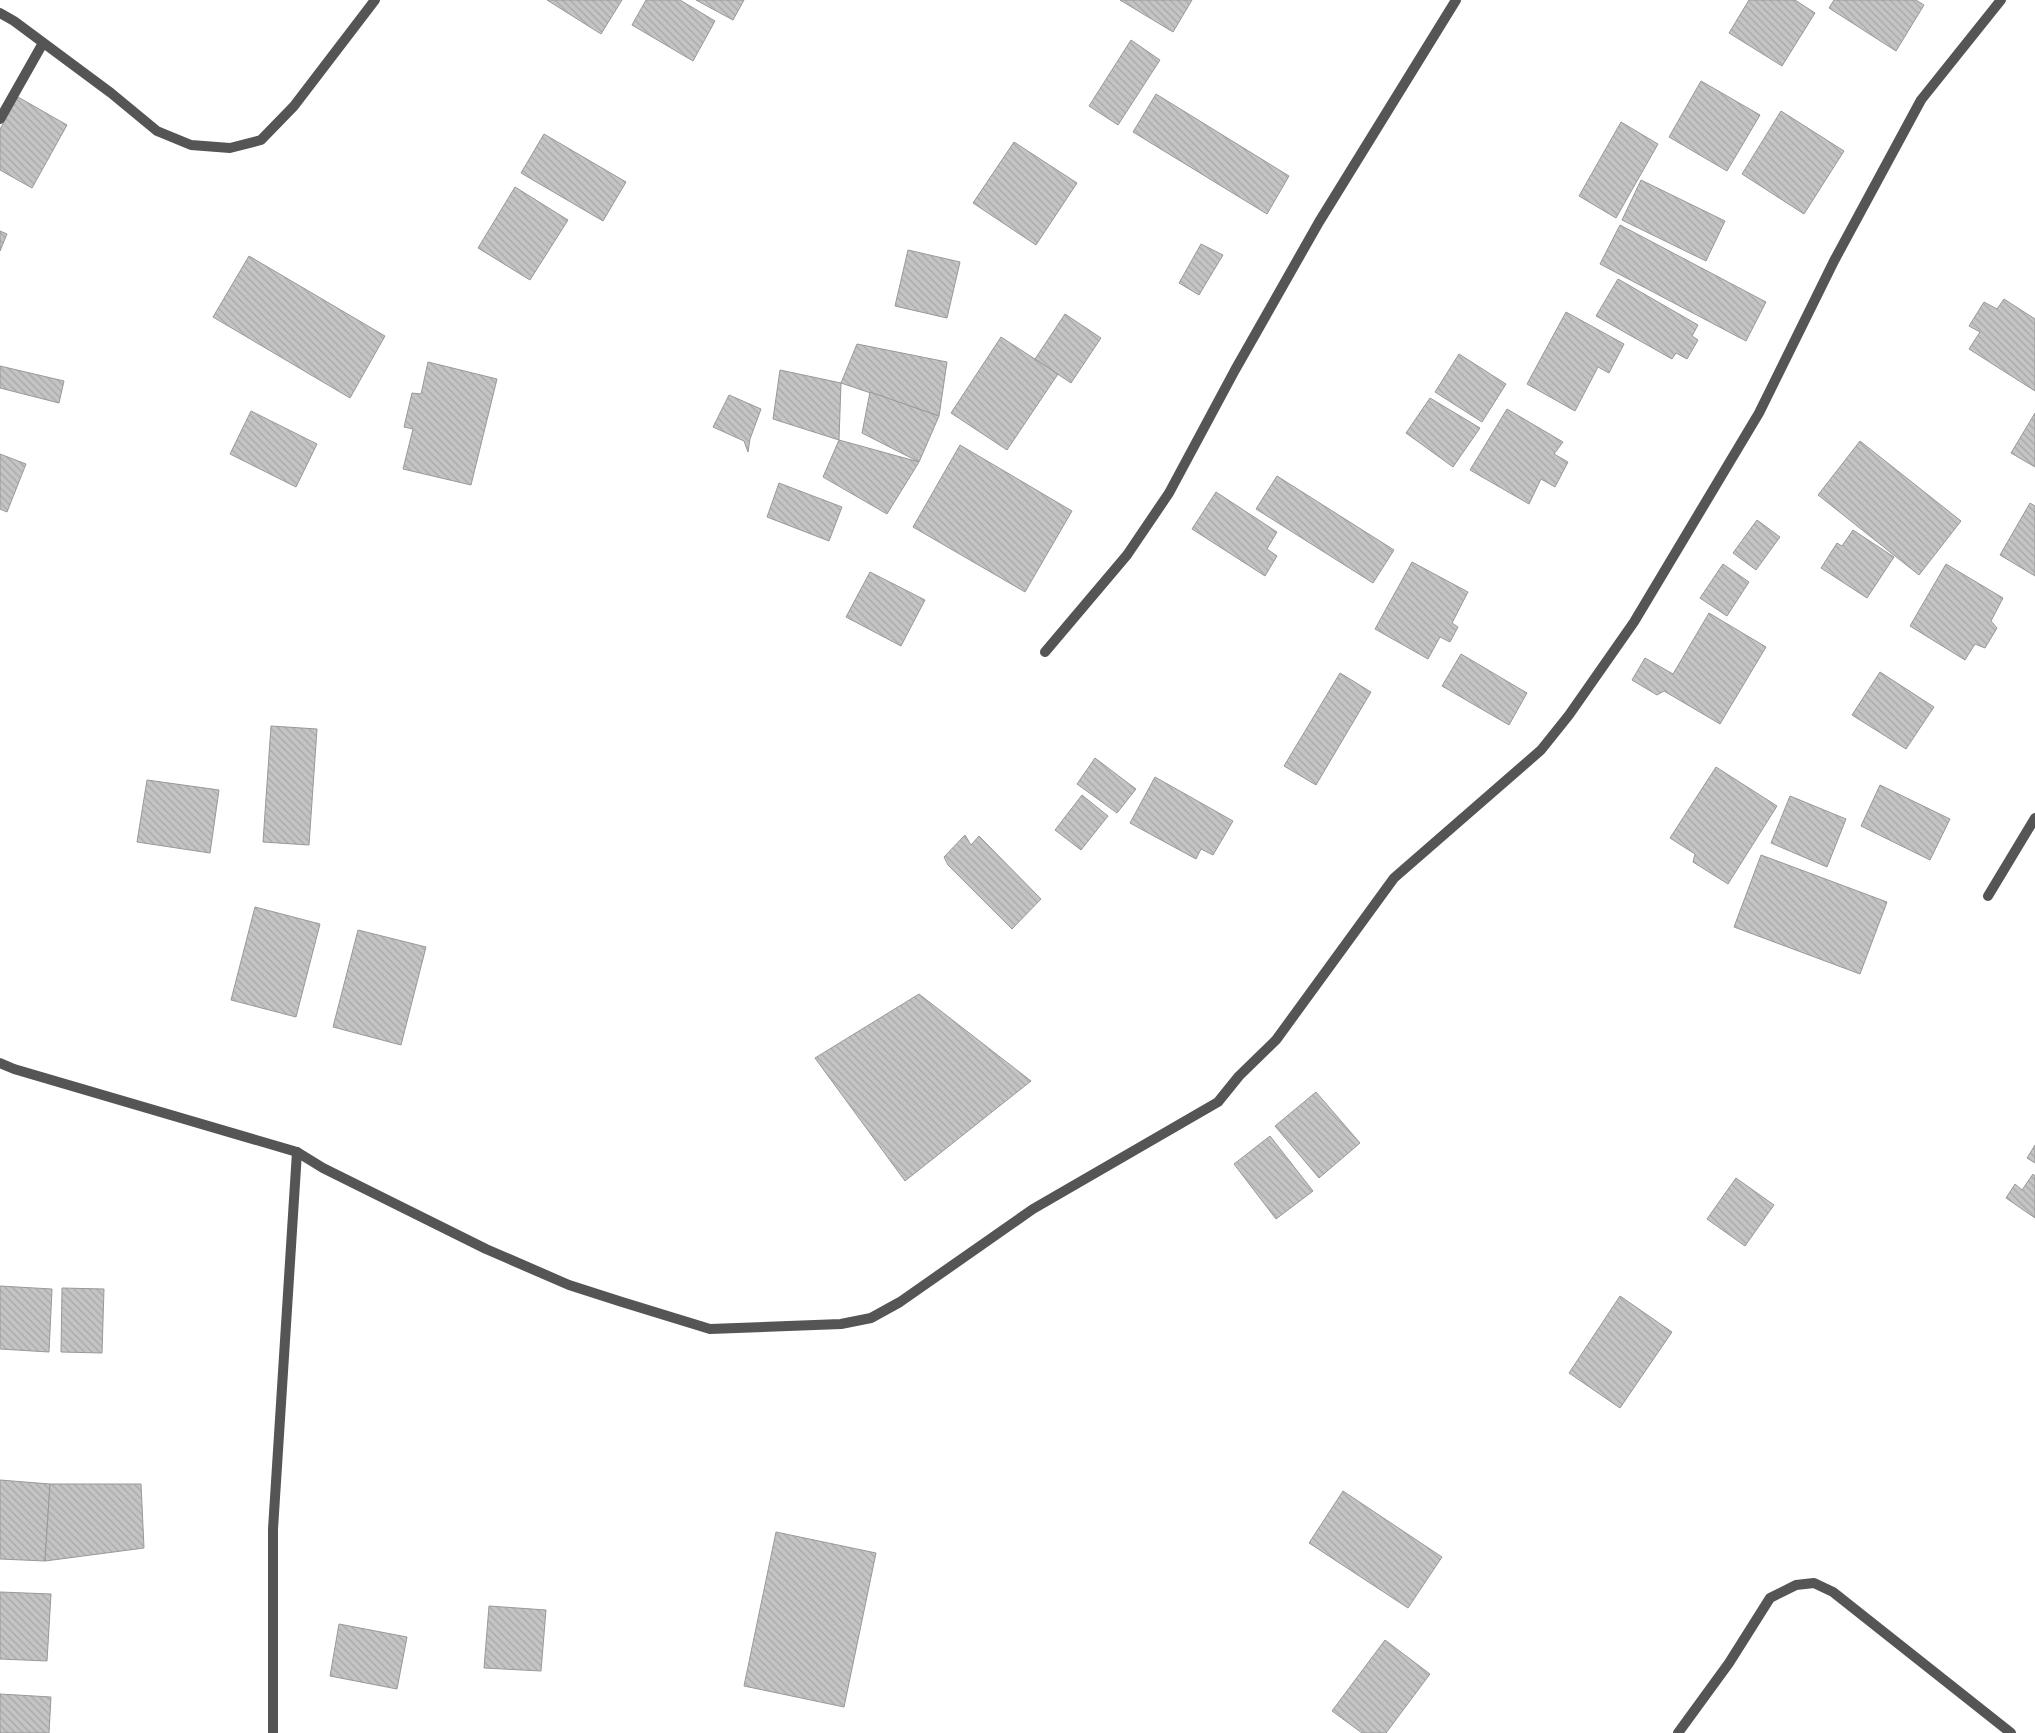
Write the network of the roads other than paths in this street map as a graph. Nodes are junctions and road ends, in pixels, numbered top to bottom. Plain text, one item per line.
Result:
1 (375, 0) edge
2 (1456, 0) edge
3 (2001, 0) edge
4 (0, 13) edge
5 (43, 43) junction
6 (0, 118) edge
7 (1045, 652) dead end
8 (2035, 818) edge
9 (1988, 896) dead end
10 (0, 1063) edge
11 (297, 1152) junction
12 (273, 1733) edge
13 (1678, 1733) edge
14 (2010, 1733) edge

1 - 5 street
2 - 7 street
3 - 11 street
4 - 5 street
5 - 6 street
8 - 9 street
10 - 11 street
11 - 12 street
13 - 14 street

